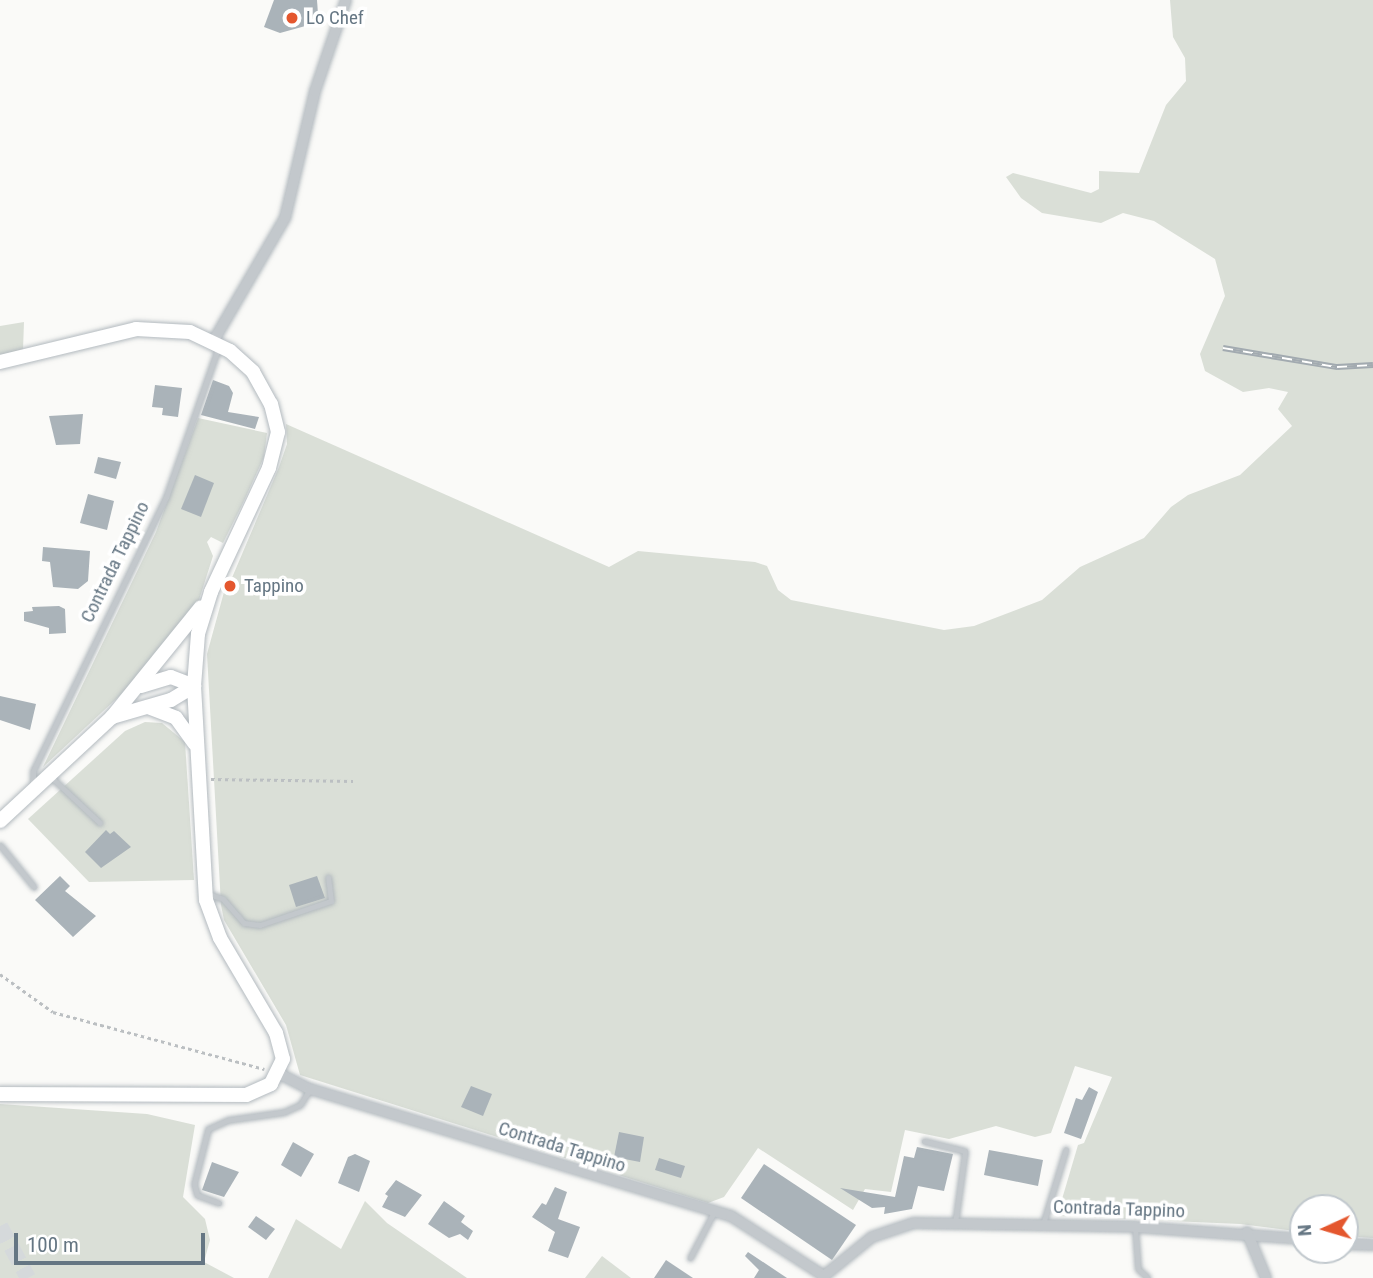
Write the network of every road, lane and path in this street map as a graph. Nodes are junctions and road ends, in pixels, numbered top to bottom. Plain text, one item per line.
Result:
1 (346, 0) edge
2 (217, 342) junction
3 (0, 362) edge
4 (211, 592) junction
5 (140, 686) junction
6 (194, 686) junction
7 (146, 706) junction
8 (112, 718) junction
9 (196, 747) junction
10 (49, 775) junction
11 (197, 779) junction
12 (352, 781) dead end
13 (32, 790) junction
14 (0, 821) edge
15 (100, 823) dead end
16 (0, 845) edge
17 (328, 877) dead end
18 (34, 887) dead end
19 (205, 893) junction
20 (0, 974) edge
21 (280, 1074) junction
22 (310, 1089) junction
23 (0, 1094) edge
24 (924, 1141) dead end
25 (1066, 1149) dead end
26 (219, 1203) dead end
27 (714, 1212) junction
28 (955, 1223) junction
29 (1043, 1224) junction
30 (1135, 1227) junction
31 (1247, 1232) junction
32 (1289, 1237) edge
33 (690, 1258) dead end
34 (825, 1277) edge
35 (1148, 1278) edge
36 (1266, 1278) edge

1 - 2 street
2 - 3 street
2 - 4 street
2 - 13 lane, Contrada Tappino
4 - 5 street
4 - 6 street
5 - 6 street
5 - 8 street
6 - 7 street
6 - 9 street
7 - 8 street
7 - 9 street
8 - 10 street
9 - 11 street
10 - 13 street
10 - 15 lane
11 - 12 path
11 - 19 street
13 - 14 street
16 - 18 lane
17 - 19 lane
19 - 21 street
20 - 21 path
21 - 22 street, Contrada Tappino
21 - 23 street
22 - 26 lane
22 - 27 street, Contrada Tappino
24 - 28 lane
25 - 29 lane
27 - 33 lane
27 - 34 street, Contrada Tappino
28 - 29 street, Contrada Tappino
28 - 34 street, Contrada Tappino
29 - 30 street, Contrada Tappino
30 - 31 street, Contrada Tappino
30 - 35 lane
31 - 32 street, Contrada Tappino
31 - 36 street

